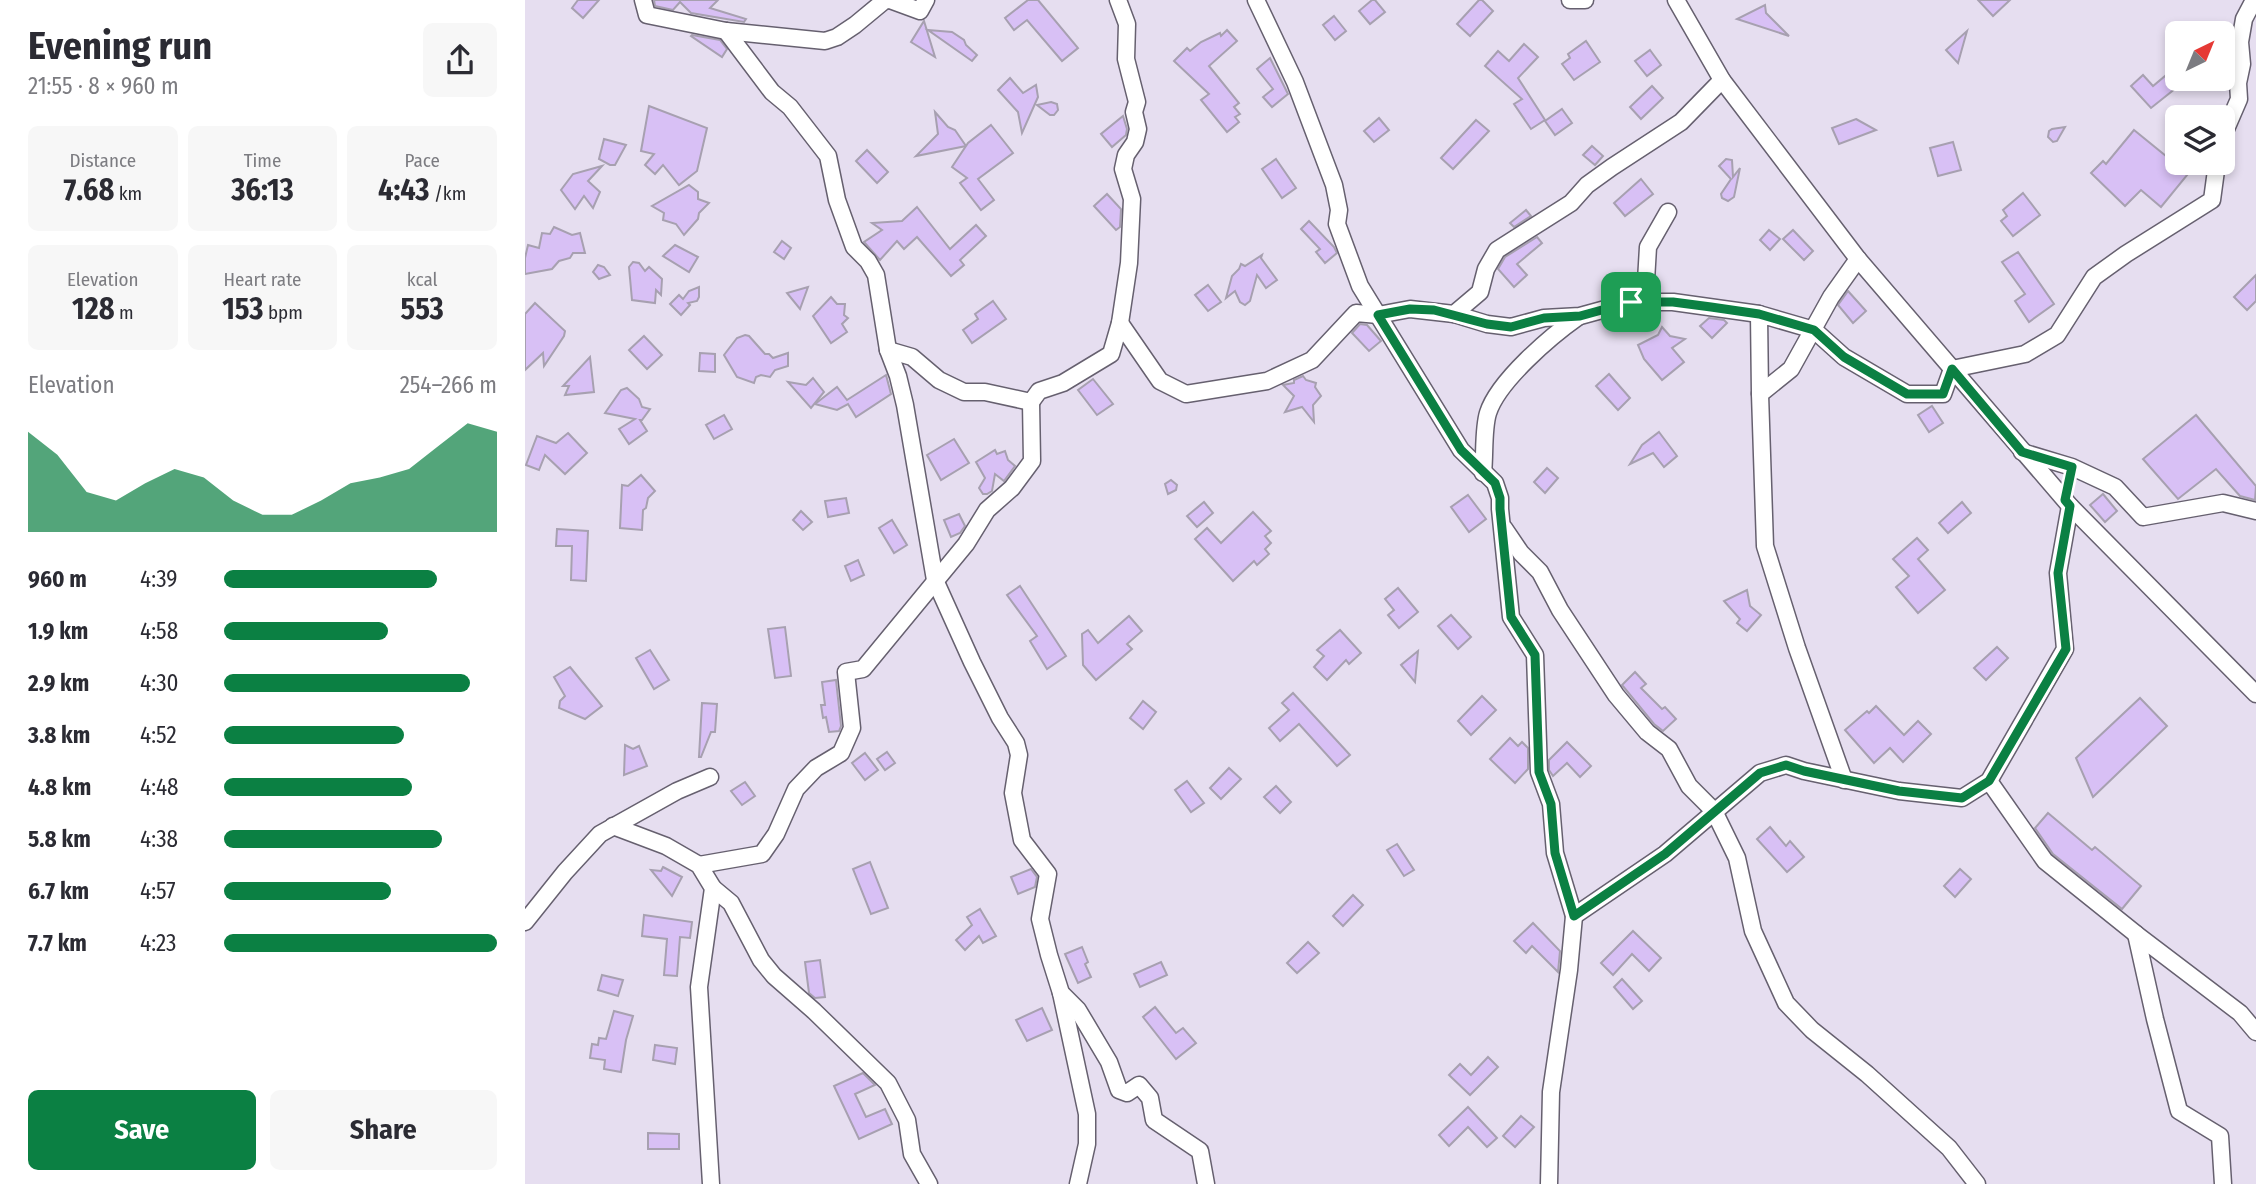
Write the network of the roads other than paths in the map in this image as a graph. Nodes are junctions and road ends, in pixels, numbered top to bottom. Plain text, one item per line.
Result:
1 (643, 0) edge
2 (889, 0) edge
3 (926, 0) edge
4 (1118, 0) edge
5 (1256, 0) edge
6 (1570, 0) edge
7 (1585, 0) edge
8 (1677, 0) edge
9 (2254, 0) edge
10 (726, 31) junction
11 (1722, 80) junction
12 (2235, 108) edge
13 (2215, 175) edge
14 (1668, 212) dead end
15 (1858, 259) junction
16 (1631, 302) junction
17 (1454, 314) junction
18 (1759, 314) junction
19 (1378, 315) junction
20 (1580, 316) junction
21 (1120, 323) junction
22 (1814, 330) junction
23 (888, 349) junction
24 (1952, 369) junction
25 (1760, 394) junction
26 (1031, 402) junction
27 (2022, 452) junction
28 (2072, 467) junction
29 (1483, 473) junction
30 (2067, 503) junction
31 (2256, 511) edge
32 (1502, 526) junction
33 (935, 580) junction
34 (2256, 694) edge
35 (710, 777) dead end
36 (1844, 780) junction
37 (1989, 781) junction
38 (1714, 811) junction
39 (613, 826) junction
40 (699, 865) junction
41 (713, 888) junction
42 (1574, 916) junction
43 (525, 922) edge
44 (2136, 934) junction
45 (1061, 993) junction
46 (2256, 1032) edge
47 (711, 1184) edge
48 (929, 1184) edge
49 (1078, 1184) edge
50 (1206, 1184) edge
51 (1549, 1184) edge
52 (1977, 1184) edge
53 (2223, 1184) edge

1 - 10 street
2 - 3 street
2 - 10 street
4 - 21 street
5 - 19 street
6 - 7 street
8 - 11 street
9 - 12 street
10 - 23 street
11 - 15 street
11 - 17 street
13 - 24 street
14 - 16 street
15 - 22 street
15 - 24 street
16 - 18 street
16 - 20 street
17 - 19 street
17 - 20 street
18 - 22 street
18 - 25 street
19 - 21 street
19 - 29 street
20 - 29 street
21 - 26 street
22 - 24 street
22 - 25 street
23 - 26 street
23 - 33 street
24 - 27 street
25 - 36 street
26 - 33 street
27 - 28 street
27 - 30 street
28 - 30 street
28 - 31 street
29 - 32 street
30 - 34 street
30 - 37 street
32 - 38 street
32 - 42 street
33 - 40 street
33 - 45 street
35 - 39 street
36 - 37 street
36 - 38 street
37 - 44 street
38 - 42 street
38 - 52 street
39 - 40 street
39 - 43 street
40 - 41 street
41 - 47 street
41 - 48 street
42 - 51 street
44 - 46 street
44 - 53 street
45 - 49 street
45 - 50 street

